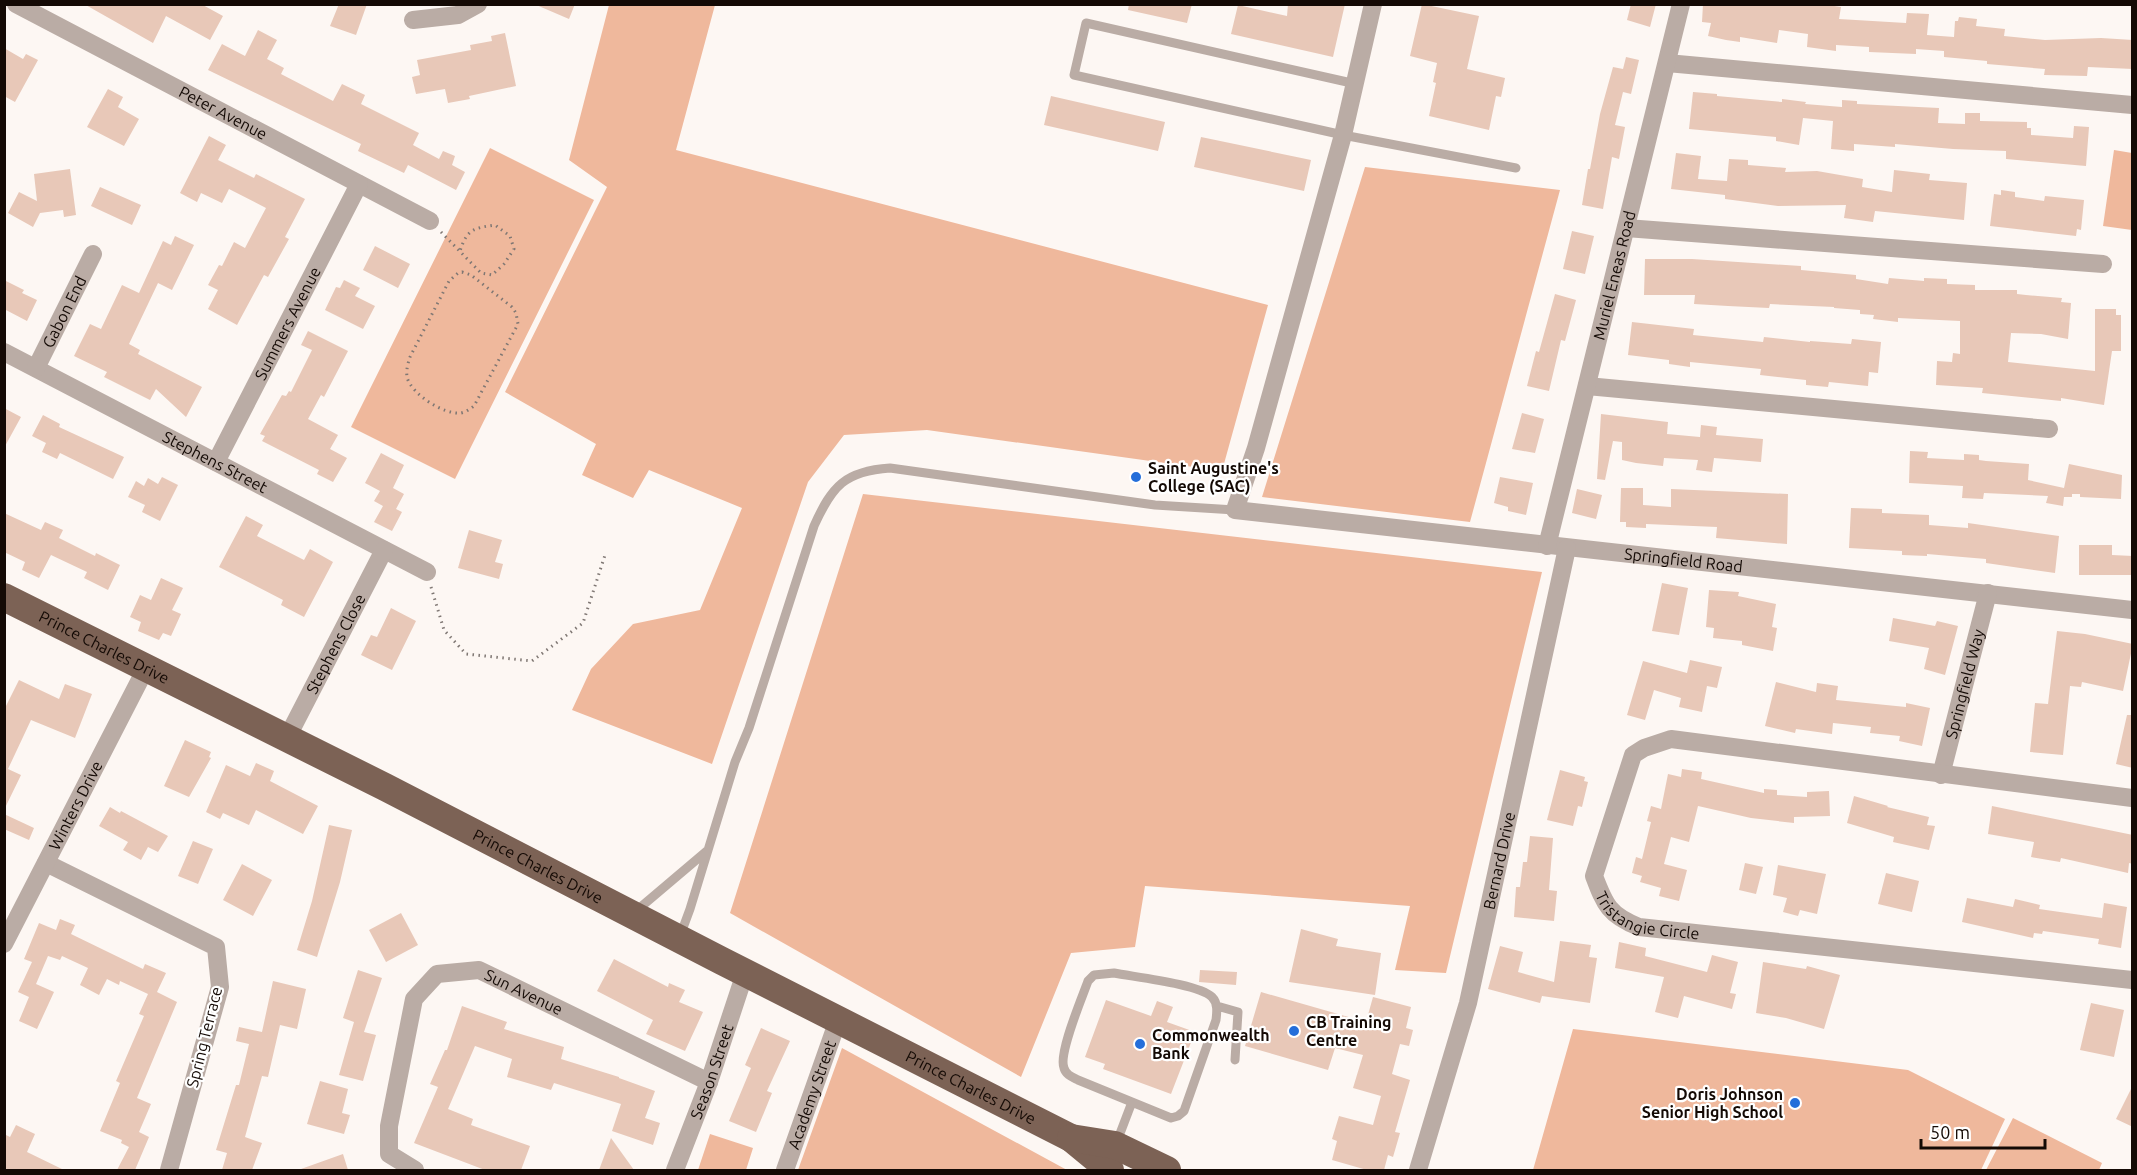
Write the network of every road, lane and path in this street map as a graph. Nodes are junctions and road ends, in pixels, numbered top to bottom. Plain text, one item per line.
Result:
1 (16, 4) edge
2 (478, 4) edge
3 (1373, 4) edge
4 (1681, 4) edge
5 (413, 20) dead end
6 (1667, 63) junction
7 (1356, 84) junction
8 (2133, 105) edge
9 (1342, 135) junction
10 (1516, 168) dead end
11 (359, 184) junction
12 (430, 221) joint
13 (1626, 228) junction
14 (460, 251) junction
15 (93, 254) dead end
16 (2103, 264) dead end
17 (471, 275) joint
18 (4, 352) edge
19 (36, 368) junction
20 (1587, 386) junction
21 (2049, 429) dead end
22 (216, 462) junction
23 (1235, 510) junction
24 (1548, 546) junction
25 (1567, 548) junction
26 (384, 550) junction
27 (606, 552) dead end
28 (428, 572) joint
29 (1988, 593) junction
30 (4, 597) edge
31 (2133, 610) edge
32 (146, 668) junction
33 (287, 738) junction
34 (1941, 775) junction
35 (2133, 798) edge
36 (708, 850) junction
37 (46, 863) junction
38 (633, 913) junction
39 (679, 938) junction
40 (4, 944) edge
41 (745, 973) junction
42 (2133, 980) edge
43 (1217, 1006) junction
44 (838, 1020) junction
45 (1235, 1060) dead end
46 (709, 1082) junction
47 (1132, 1102) junction
48 (1110, 1159) edge
49 (169, 1170) edge
50 (415, 1170) edge
51 (675, 1170) edge
52 (785, 1170) edge
53 (1167, 1170) edge
54 (1418, 1170) edge

1 - 11 street, Peter Avenue
2 - 5 street
3 - 7 street
4 - 6 street, Muriel Eneas Road
6 - 8 street
6 - 13 street, Muriel Eneas Road
7 - 9 street
7 - 9 lane
9 - 10 lane
9 - 23 street
11 - 12 street, Peter Avenue
11 - 22 street, Summers Avenue
12 - 14 path
13 - 16 street
13 - 20 street, Muriel Eneas Road
14 - 14 path
15 - 19 street, Gabon End
17 - 17 path
18 - 19 street, Stephens Street
19 - 22 street, Stephens Street
20 - 21 street
20 - 24 street, Muriel Eneas Road
22 - 26 street, Stephens Street
23 - 24 street, Springfield Road
23 - 36 lane
24 - 25 street, Springfield Road
25 - 29 street, Springfield Road
25 - 54 street, Bernard Drive
26 - 28 street, Stephens Street
26 - 33 street, Stephens Close
27 - 28 path
29 - 31 street, Springfield Road
29 - 34 street, Springfield Way
30 - 32 highway, Prince Charles Drive
32 - 33 highway, Prince Charles Drive
32 - 37 street, Winters Drive
33 - 38 highway, Prince Charles Drive
34 - 35 street, Tristangie Circle
34 - 42 street, Tristangie Circle
36 - 38 lane
36 - 39 lane
37 - 40 street, Winters Drive
37 - 49 street, Spring Terrace
38 - 39 highway, Prince Charles Drive
39 - 41 highway, Prince Charles Drive
41 - 44 highway, Prince Charles Drive
41 - 46 street, Season Street
43 - 45 lane
43 - 47 lane
43 - 47 lane
44 - 48 highway, Prince Charles Drive
44 - 52 street, Academy Street
46 - 50 street, Sun Avenue
46 - 51 street, Season Street
47 - 48 lane
48 - 53 highway, Prince Charles Drive

